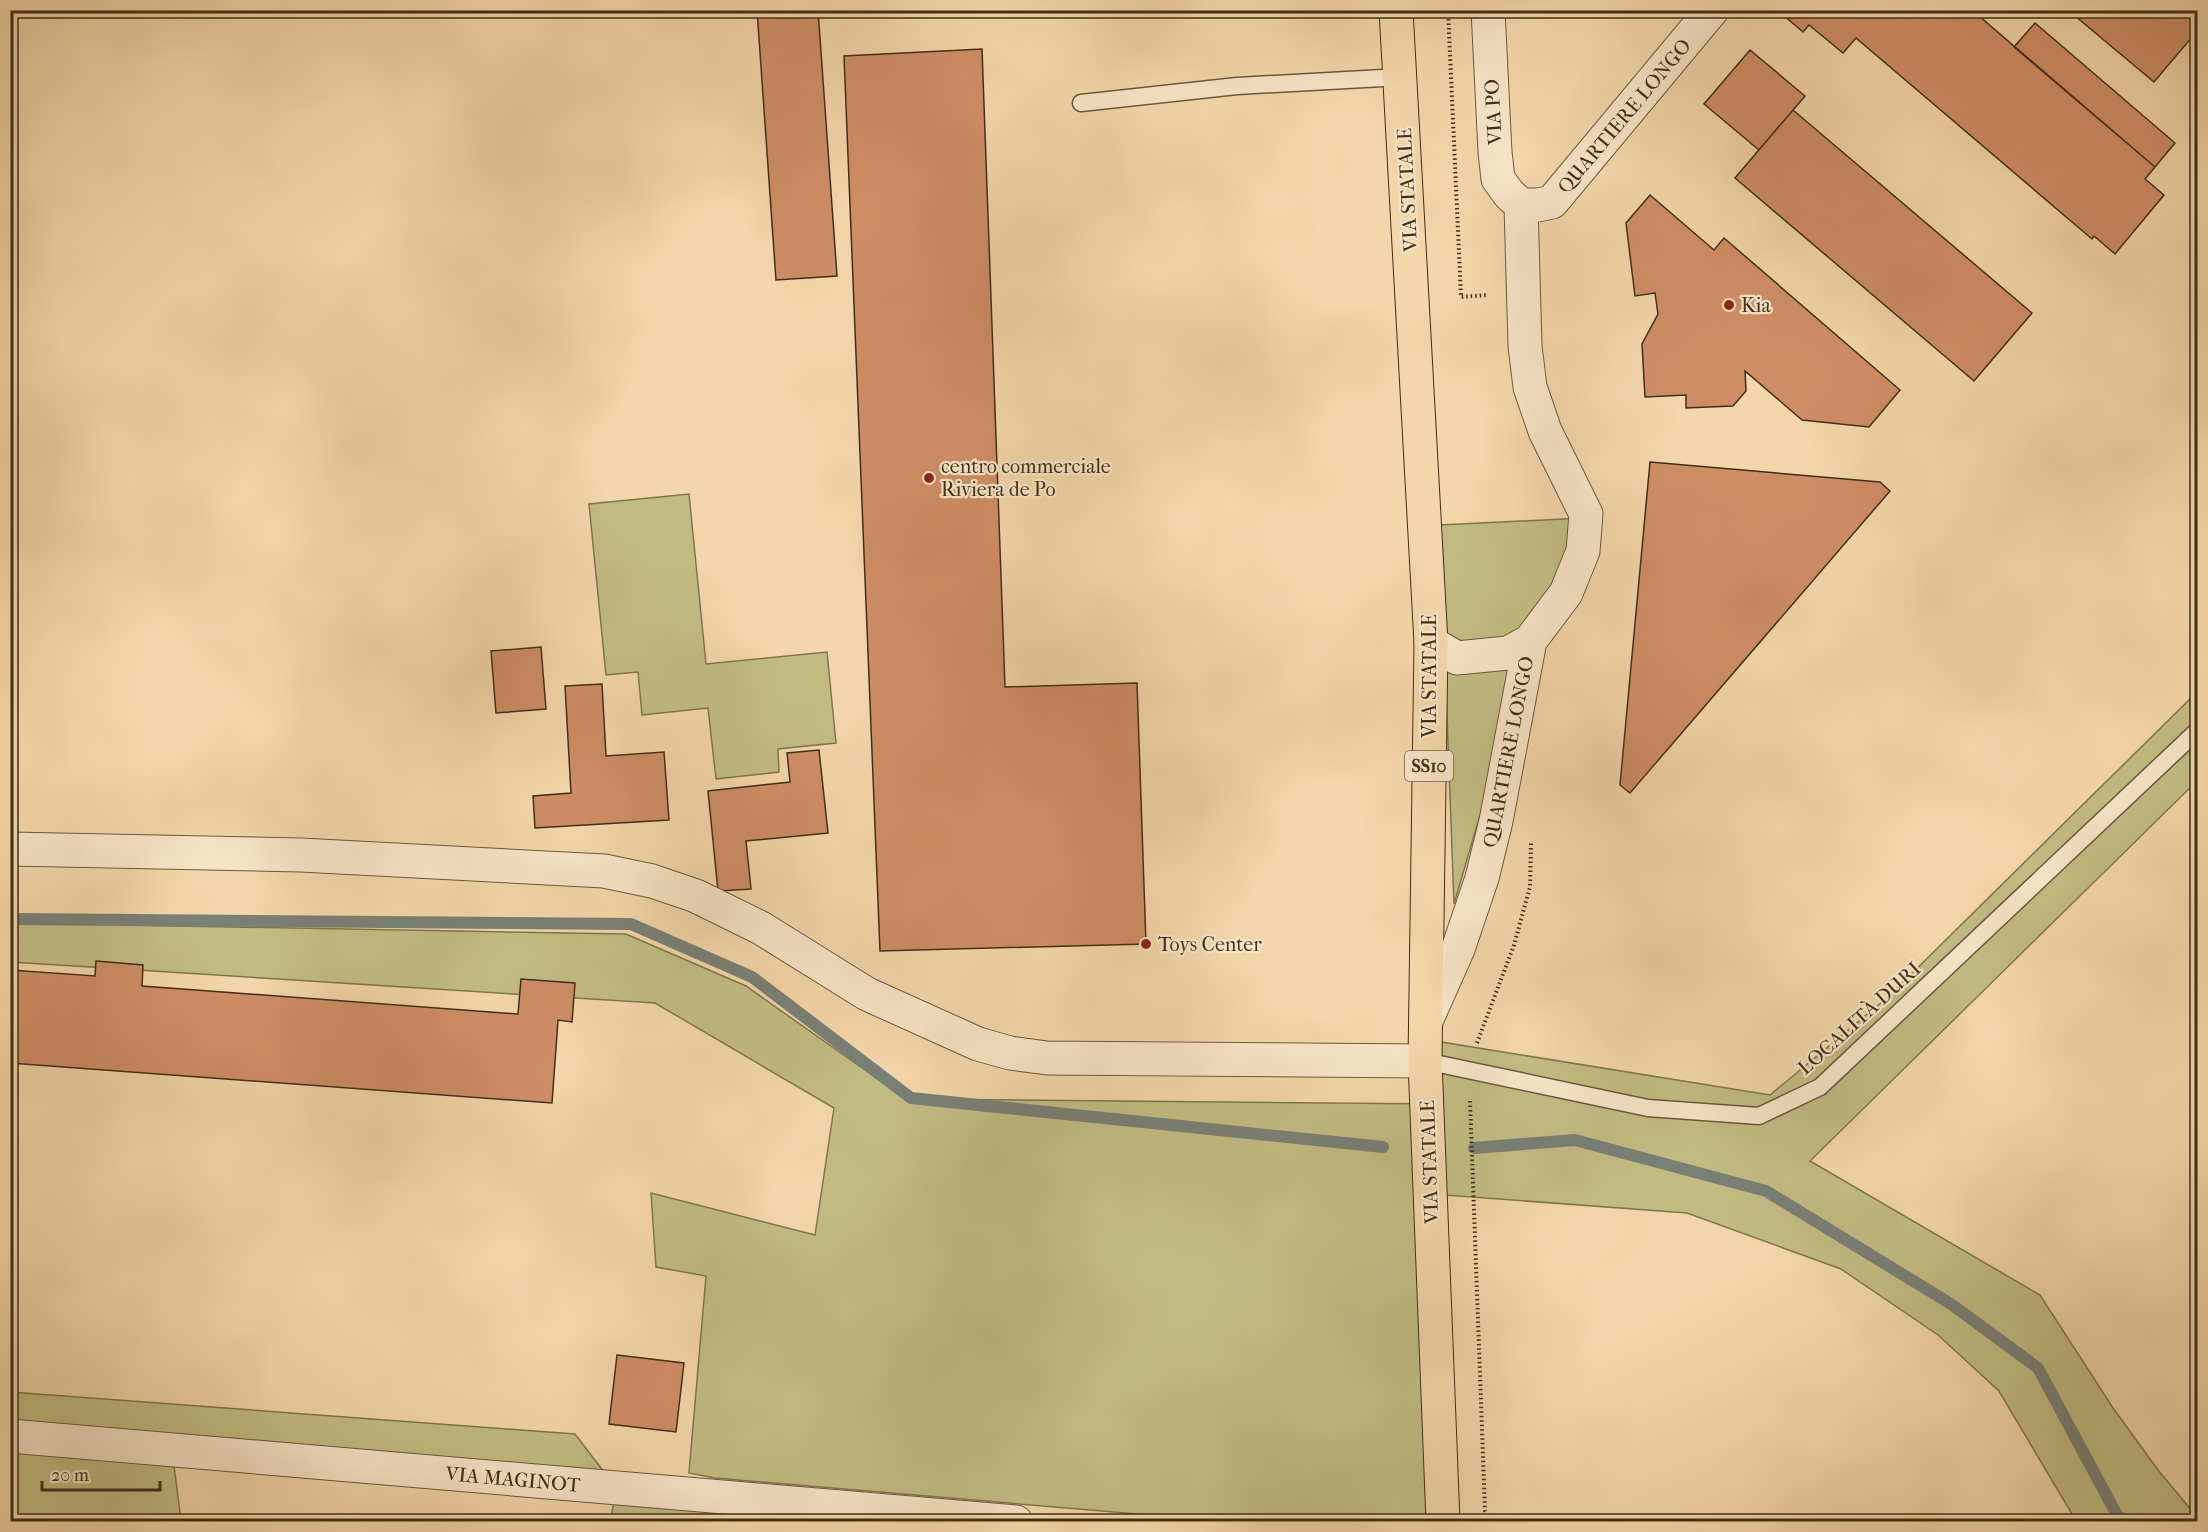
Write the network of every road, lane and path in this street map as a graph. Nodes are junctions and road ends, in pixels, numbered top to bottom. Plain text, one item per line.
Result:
1 (1396, 10) edge
2 (1488, 10) edge
3 (1712, 10) edge
4 (1401, 76) junction
5 (1081, 103) dead end
6 (1521, 205) junction
7 (1530, 641) junction
8 (1431, 643) junction
9 (2198, 730) edge
10 (10, 849) edge
11 (1426, 1021) junction
12 (1425, 1061) junction
13 (10, 1437) edge
14 (1016, 1521) edge
15 (1443, 1521) edge

1 - 4 main road, VIA STATALE / SS10
2 - 6 street, VIA PO
3 - 6 street, QUARTIERE LONGO
4 - 5 lane
4 - 8 main road, VIA STATALE / SS10
6 - 7 street, QUARTIERE LONGO
7 - 8 street
7 - 11 street, QUARTIERE LONGO
8 - 11 main road, VIA STATALE / SS10
9 - 12 lane, LOCALITÀ DURI
10 - 12 street
11 - 12 main road, VIA STATALE / SS10
12 - 15 main road, VIA STATALE / SS10
13 - 14 street, VIA MAGINOT

